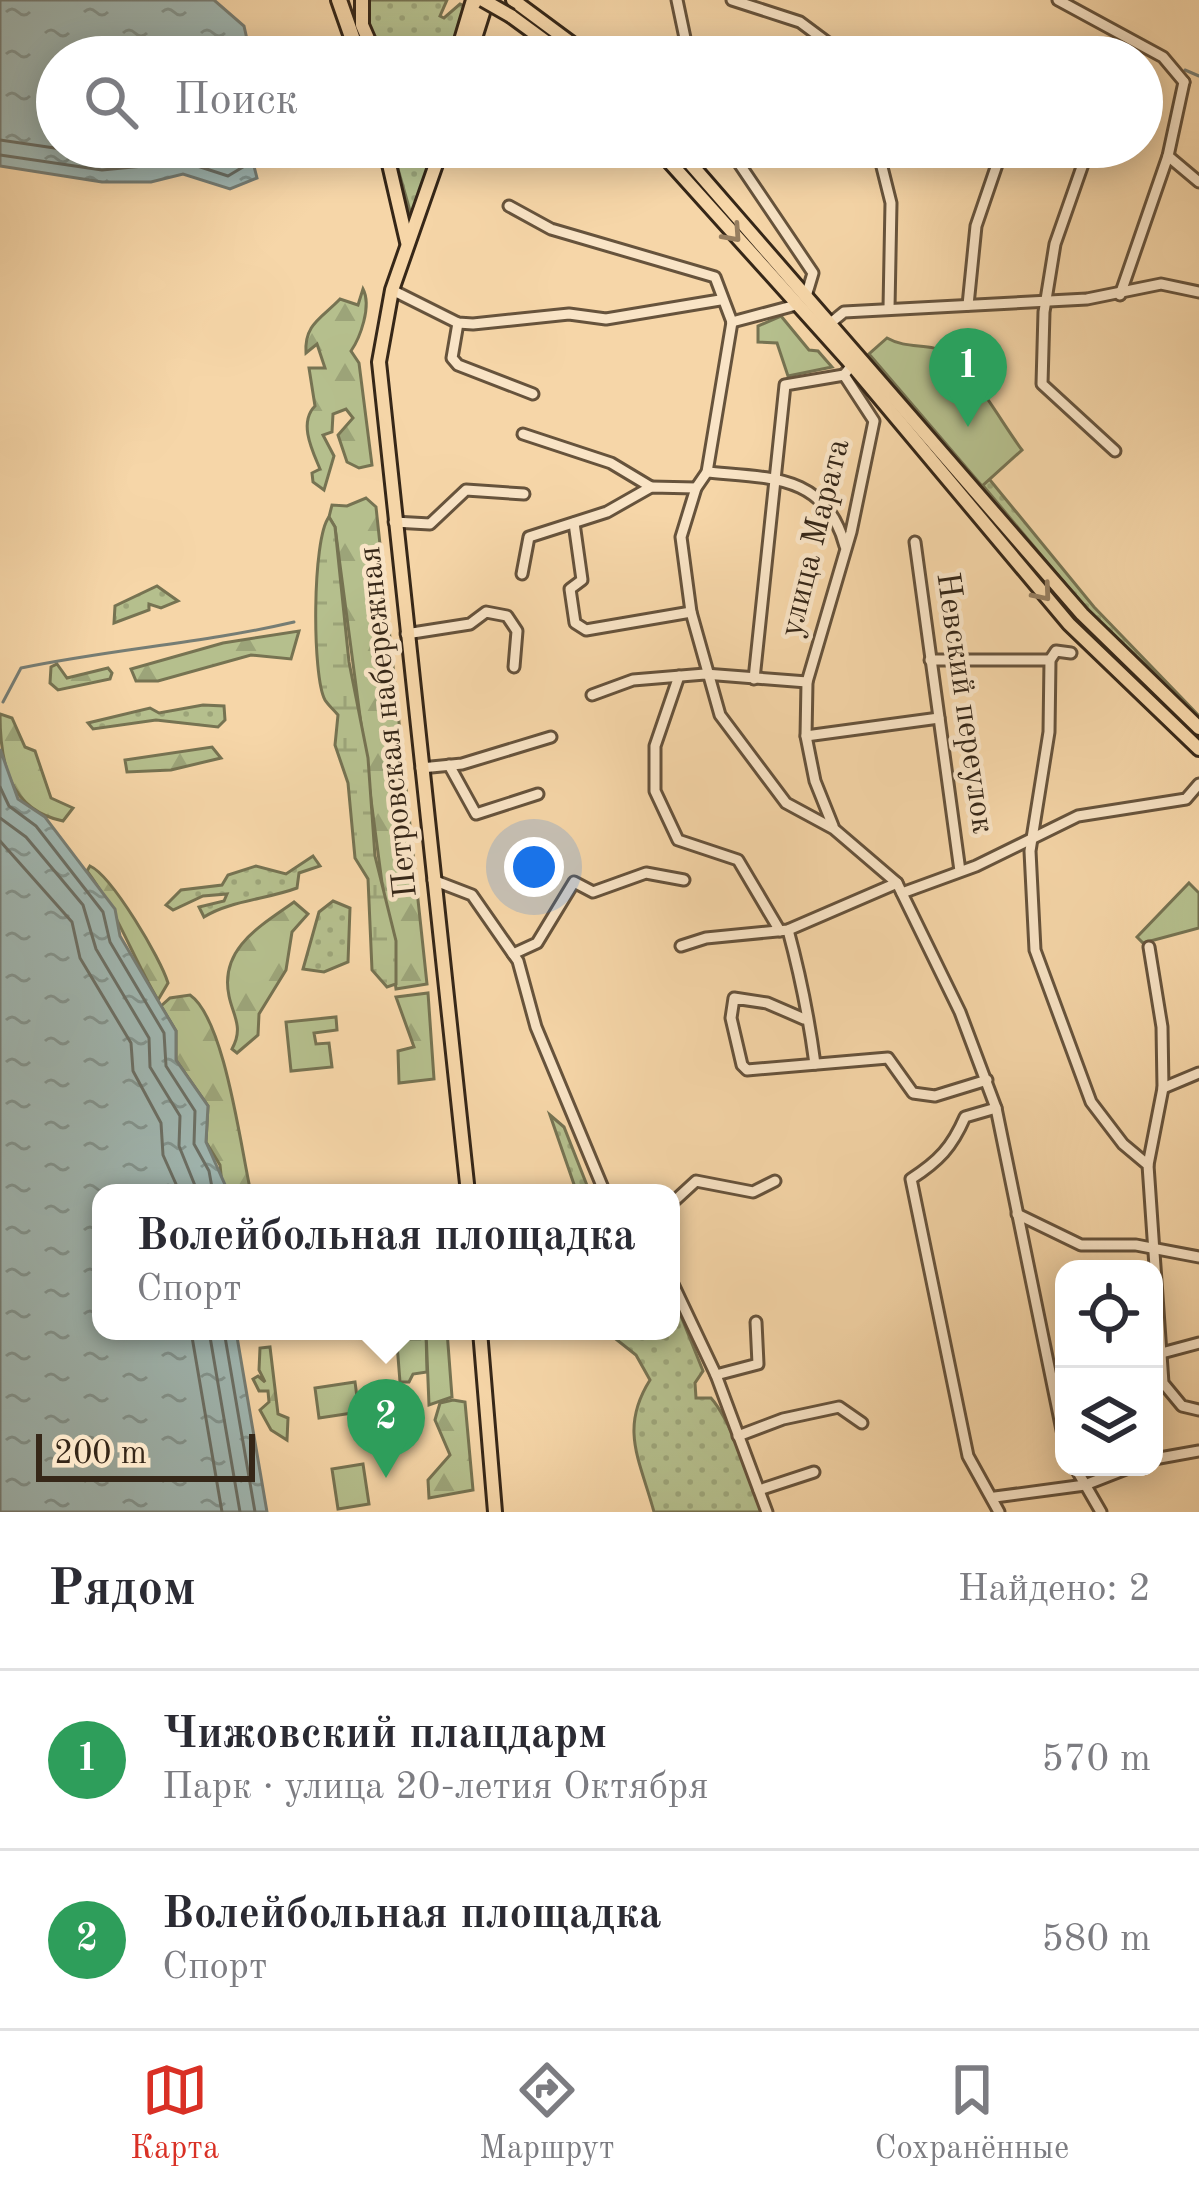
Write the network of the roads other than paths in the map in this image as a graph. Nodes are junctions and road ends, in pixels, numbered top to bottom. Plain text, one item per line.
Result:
1 (339, 0) edge
2 (362, 0) edge
3 (472, 0) edge
4 (484, 0) edge
5 (677, 0) edge
6 (732, 0) edge
7 (1058, 0) edge
8 (514, 1) edge
9 (352, 36) edge
10 (367, 36) edge
11 (462, 36) edge
12 (474, 36) edge
13 (539, 36) edge
14 (562, 36) edge
15 (685, 36) edge
16 (819, 36) edge
17 (1124, 36) edge
18 (1163, 57) edge
19 (1184, 86) junction
20 (1199, 91) edge
21 (1168, 157) junction
22 (395, 168) edge
23 (435, 168) edge
24 (675, 168) edge
25 (695, 168) edge
26 (742, 168) edge
27 (885, 168) edge
28 (994, 168) edge
29 (1081, 168) edge
30 (1199, 182) edge
31 (509, 206) dead end
32 (407, 249) junction
33 (392, 290) junction
34 (807, 292) junction
35 (1199, 292) edge
36 (1120, 295) junction
37 (719, 300) junction
38 (1046, 302) junction
39 (968, 304) junction
40 (796, 305) junction
41 (890, 308) junction
42 (833, 321) junction
43 (458, 322) junction
44 (732, 322) junction
45 (848, 370) junction
46 (533, 394) dead end
47 (523, 434) dead end
48 (1115, 451) dead end
49 (707, 472) junction
50 (774, 478) junction
51 (652, 487) junction
52 (696, 488) junction
53 (524, 494) dead end
54 (394, 522) junction
55 (574, 523) junction
56 (915, 542) dead end
57 (845, 546) junction
58 (522, 574) dead end
59 (691, 612) junction
60 (406, 634) junction
61 (1071, 653) dead end
62 (930, 660) junction
63 (1049, 660) junction
64 (514, 668) dead end
65 (705, 674) junction
66 (679, 676) junction
67 (754, 679) junction
68 (807, 682) junction
69 (592, 695) dead end
70 (940, 718) junction
71 (1199, 728) edge
72 (806, 736) junction
73 (550, 737) dead end
74 (1199, 749) edge
75 (449, 765) junction
76 (421, 768) junction
77 (1199, 784) edge
78 (538, 794) dead end
79 (834, 829) junction
80 (1030, 841) junction
81 (961, 871) junction
82 (434, 880) junction
83 (684, 880) dead end
84 (900, 888) junction
85 (784, 931) junction
86 (681, 946) dead end
87 (1149, 946) dead end
88 (513, 954) junction
89 (804, 1019) junction
90 (815, 1064) junction
91 (1199, 1072) edge
92 (986, 1080) junction
93 (1163, 1088) junction
94 (996, 1108) junction
95 (1148, 1166) junction
96 (776, 1181) dead end
97 (467, 1184) edge
98 (601, 1184) edge
99 (680, 1196) edge
100 (1017, 1214) junction
101 (1157, 1250) junction
102 (1199, 1257) edge
103 (1157, 1260) edge
104 (680, 1299) edge
105 (756, 1322) dead end
106 (481, 1340) edge
107 (1199, 1343) edge
108 (1163, 1353) edge
109 (1162, 1368) edge
110 (716, 1375) junction
111 (1055, 1397) edge
112 (1199, 1410) edge
113 (862, 1423) dead end
114 (738, 1436) junction
115 (1199, 1451) edge
116 (1163, 1457) edge
117 (814, 1472) dead end
118 (1080, 1476) edge
119 (1108, 1476) edge
120 (1085, 1485) junction
121 (759, 1490) junction
122 (994, 1497) junction
123 (495, 1512) edge
124 (767, 1512) edge
125 (999, 1512) edge
126 (1101, 1512) edge

1 - 9 highway
2 - 10 main road
3 - 11 main road
4 - 12 highway
4 - 13 main road, bridge
5 - 15 street
6 - 16 street
7 - 17 street
8 - 14 main road
18 - 19 street
19 - 20 street
19 - 21 street
21 - 30 street
21 - 36 street
22 - 32 main road, Петровская набережная
23 - 32 main road, Петровская набережная
24 -> 40 main road
25 - 34 main road
26 - 34 street
27 - 41 street
28 - 39 street
29 - 38 street
31 - 37 street
32 - 33 main road, Петровская набережная
33 - 43 street
33 - 54 main road, Петровская набережная
34 - 42 main road
35 - 36 street
36 - 38 street
37 - 43 street
37 - 44 street
38 - 39 street
38 - 48 street
39 - 41 street
40 - 44 street
40 - 45 main road
41 - 42 street
42 - 71 main road
43 - 46 street
44 - 49 street
45 - 50 street
45 - 57 street, улица Марата
45 -> 74 main road
47 - 51 street
49 - 50 street
49 - 52 street
50 - 57 street
50 - 67 street
51 - 52 street
51 - 55 street
52 - 59 street
53 - 54 street
54 - 60 main road, Петровская набережная
55 - 58 street
55 - 59 street
56 - 62 street, Невский переулок
57 - 68 street, улица Марата
59 - 65 street
60 - 64 street
60 - 76 main road, Петровская набережная
61 - 63 street
62 - 63 street
62 - 70 street, Невский переулок
63 - 80 street
65 - 66 street
65 - 67 street
65 - 79 street
66 - 69 street
66 - 85 street
67 - 68 street
68 - 72 street, улица Марата
70 - 72 street
70 - 81 street, Невский переулок
72 - 79 street, улица Марата
73 - 75 street
75 - 76 street
75 - 78 street
76 - 82 main road, Петровская набережная
77 - 80 street
79 - 84 street
80 - 81 street
80 - 95 street
81 - 84 street
82 - 88 street
82 - 97 main road, Петровская набережная
83 - 88 street
84 - 85 street
84 - 92 street
85 - 86 street
85 - 89 street
87 - 93 street
88 - 98 street
89 - 90 street
89 - 90 street
90 - 92 street
91 - 93 street
92 - 94 street
93 - 95 street
94 - 100 street
94 - 122 street
95 - 101 street
96 - 99 street
100 - 101 street
100 - 111 street
101 - 102 street
101 - 103 street
104 - 110 street
105 - 110 street
106 - 123 main road
107 - 108 street
109 - 112 street
110 - 114 street
113 - 114 street
114 - 121 street
115 - 116 street
117 - 121 street
118 - 120 street
119 - 120 street
120 - 122 street
120 - 126 street
121 - 124 street
122 - 125 street

